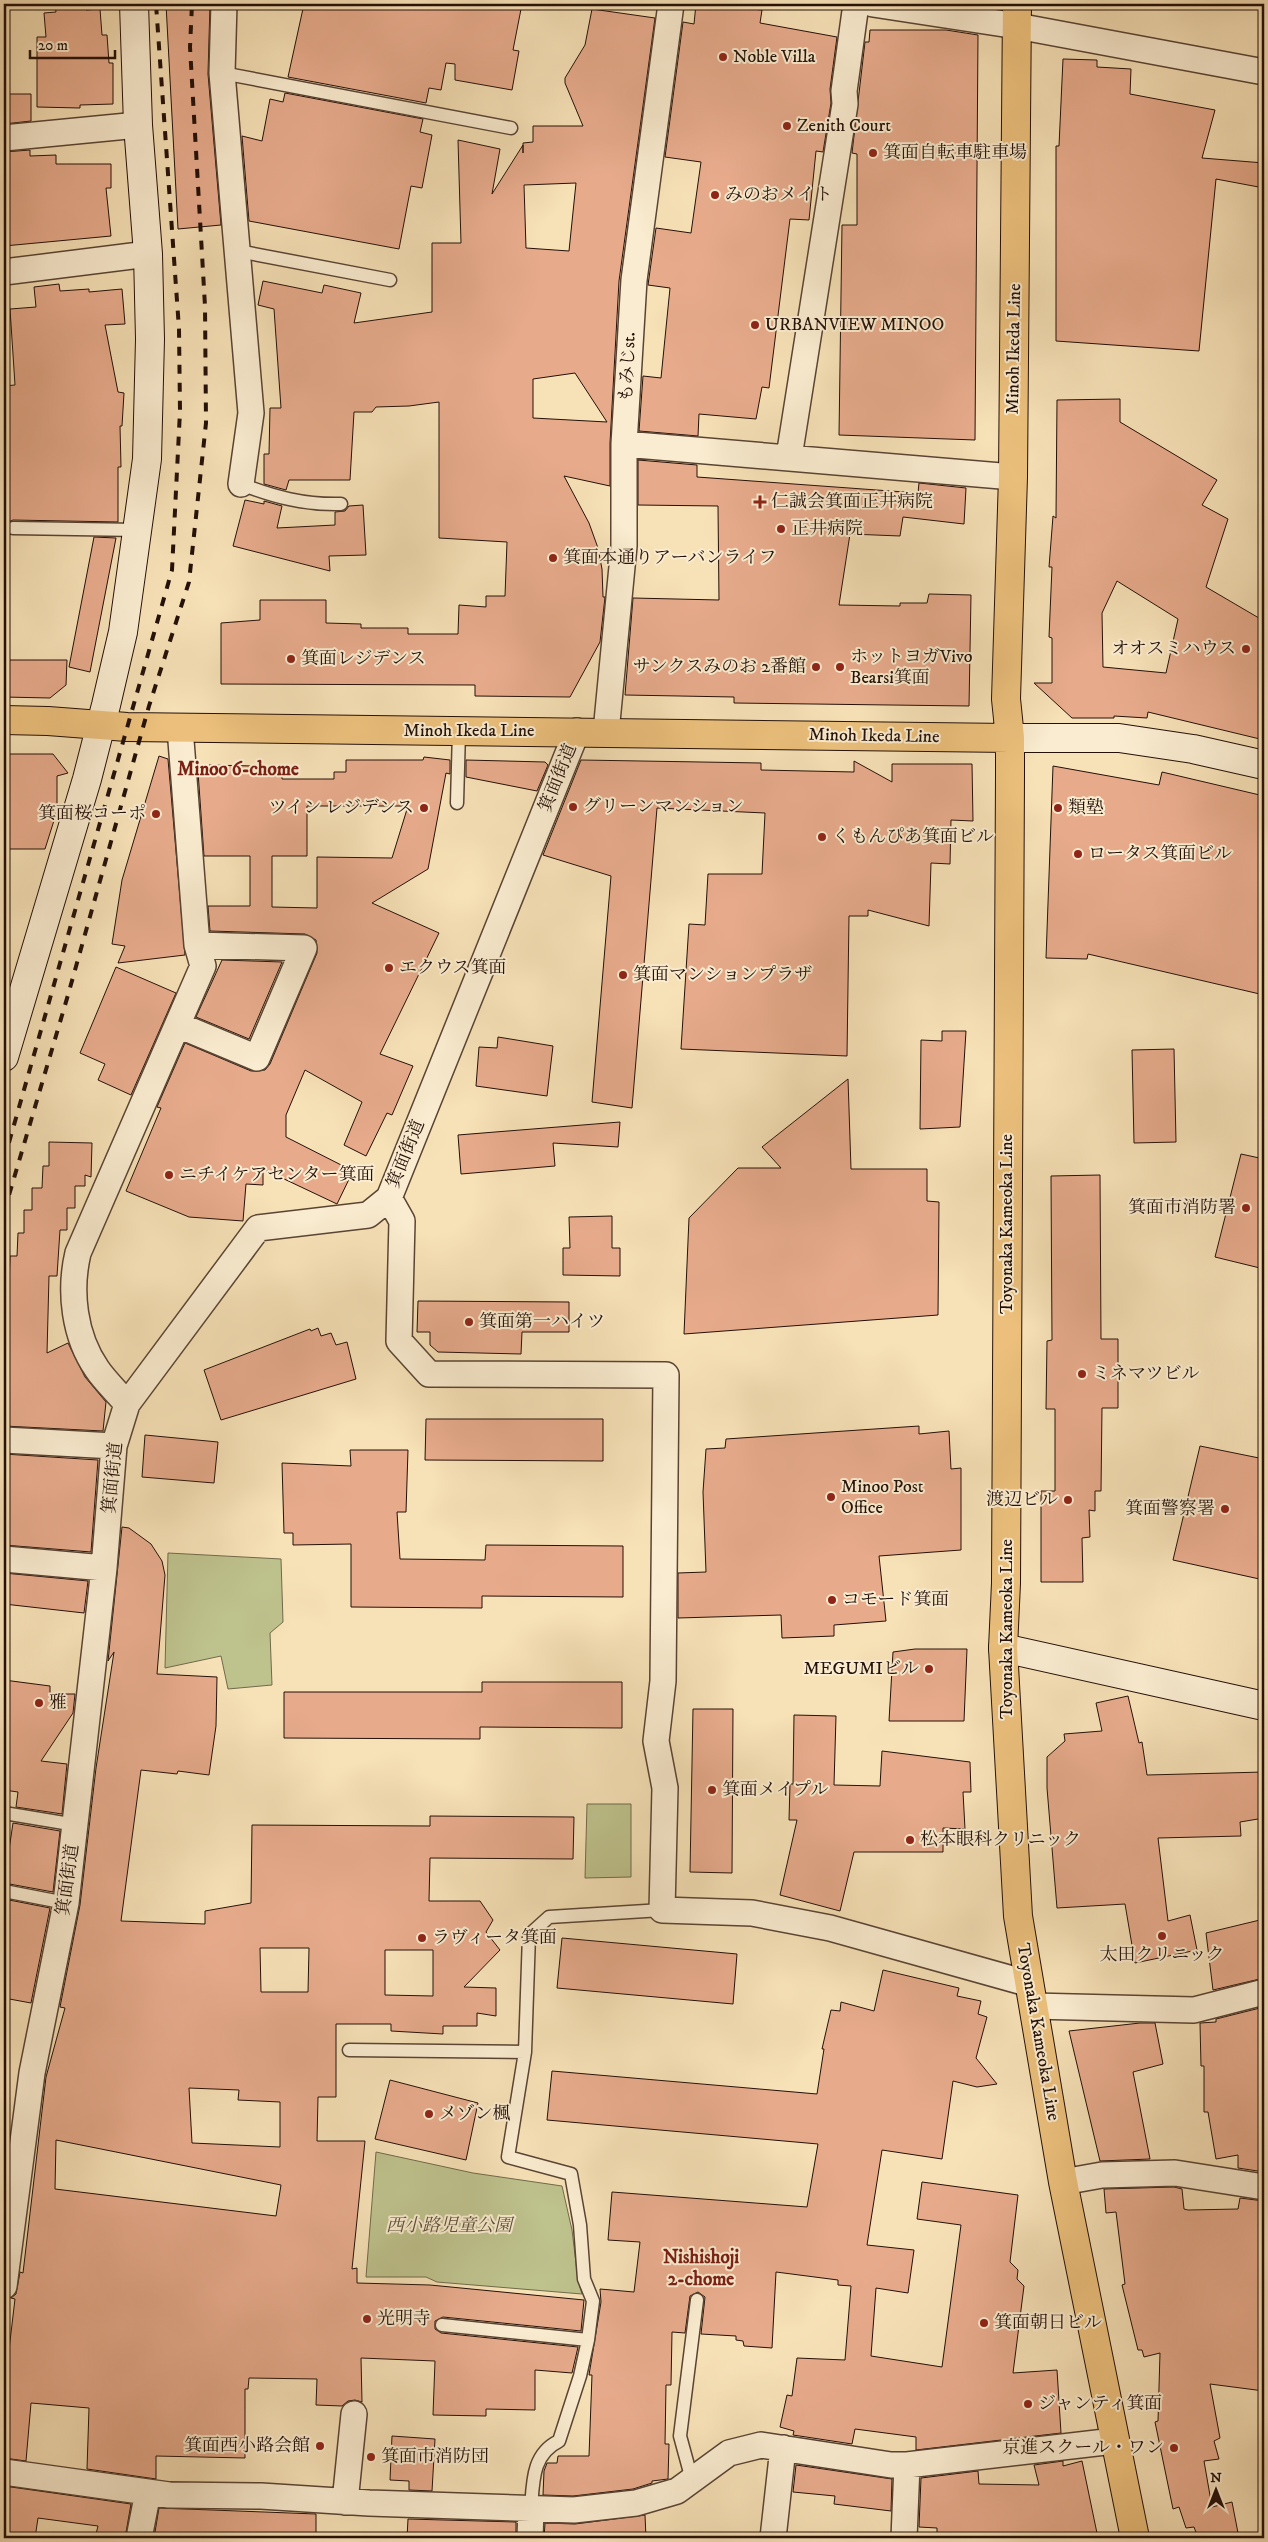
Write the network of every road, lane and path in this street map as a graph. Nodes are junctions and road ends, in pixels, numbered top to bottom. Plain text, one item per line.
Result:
1 (134, 4) edge
2 (224, 4) edge
3 (671, 4) edge
4 (856, 4) edge
5 (873, 4) edge
6 (1017, 15) edge
7 (1264, 72) edge
8 (222, 73) junction
9 (138, 125) junction
10 (511, 128) dead end
11 (4, 138) edge
12 (238, 251) junction
13 (148, 254) junction
14 (4, 272) edge
15 (390, 280) dead end
16 (624, 444) junction
17 (789, 456) junction
18 (1013, 477) junction
19 (241, 484) joint
20 (341, 504) dead end
21 (13, 528) dead end
22 (138, 530) junction
23 (4, 720) edge
24 (100, 726) junction
25 (180, 728) junction
26 (459, 731) junction
27 (577, 731) junction
28 (606, 732) junction
29 (1010, 738) junction
30 (1264, 764) edge
31 (458, 803) dead end
32 (197, 945) junction
33 (11, 1006) edge
34 (178, 1025) junction
35 (4, 1057) edge
36 (388, 1198) junction
37 (127, 1404) junction
38 (4, 1440) edge
39 (114, 1446) junction
40 (4, 1559) edge
41 (104, 1568) junction
42 (1003, 1648) junction
43 (1264, 1706) edge
44 (4, 1813) edge
45 (76, 1825) junction
46 (4, 1891) edge
47 (66, 1902) junction
48 (662, 1910) junction
49 (1264, 1992) edge
50 (1031, 1995) junction
51 (349, 2050) dead end
52 (525, 2052) junction
53 (1063, 2182) junction
54 (1264, 2187) edge
55 (8, 2214) edge
56 (4, 2286) edge
57 (698, 2300) dead end
58 (442, 2325) dead end
59 (588, 2340) junction
60 (354, 2414) dead end
61 (1114, 2441) junction
62 (783, 2448) junction
63 (907, 2466) junction
64 (4, 2472) edge
65 (692, 2480) junction
66 (148, 2492) junction
67 (345, 2502) junction
68 (531, 2509) junction
69 (138, 2538) edge
70 (530, 2538) edge
71 (774, 2538) edge
72 (904, 2538) edge
73 (1135, 2538) edge

1 - 9 street
2 - 8 street
3 - 16 street, もみじst.
4 - 17 street
5 - 6 street
6 - 7 street
6 - 18 main road, Minoh Ikeda Line
8 - 10 lane
8 - 12 street
9 - 11 street
9 - 13 street
12 - 15 lane
12 - 19 street
13 - 14 street
13 - 22 street
16 - 17 street
16 - 28 street, もみじst.
17 - 18 street
18 - 29 main road, Minoh Ikeda Line
19 - 20 lane
21 - 22 lane
22 - 24 street
23 - 24 main road, Minoh Ikeda Line
24 - 25 main road, Minoh Ikeda Line
24 - 33 street
25 - 26 main road, Minoh Ikeda Line
25 - 32 street
26 - 27 main road, Minoh Ikeda Line
26 - 31 lane
27 - 28 main road, Minoh Ikeda Line
27 - 36 street, 箕面街道
28 - 29 main road, Minoh Ikeda Line
29 - 30 street
29 - 42 main road, Toyonaka Kameoka Line
32 - 34 street
32 - 34 street
33 - 35 street
34 - 37 street
36 - 37 street, 箕面街道
36 - 48 street
37 - 39 street, 箕面街道
38 - 39 street
39 - 41 street, 箕面街道
40 - 41 street
41 - 45 street, 箕面街道
42 - 43 street
42 - 50 main road, Toyonaka Kameoka Line
44 - 45 lane
45 - 47 street, 箕面街道
46 - 47 lane
47 - 55 street, 箕面街道
48 - 50 street
48 - 52 lane
49 - 50 street
50 - 53 main road, Toyonaka Kameoka Line
51 - 52 lane
52 - 59 lane
53 - 54 street
53 - 61 main road, Toyonaka Kameoka Line
55 - 56 street, 箕面街道
57 - 65 lane
58 - 59 lane
59 - 68 lane
60 - 67 street
61 - 63 street
61 - 73 main road, Toyonaka Kameoka Line
62 - 63 street
62 - 65 street
62 - 71 street
63 - 72 street
64 - 66 street
65 - 68 street
66 - 67 street
66 - 69 street
67 - 68 street
68 - 70 street

